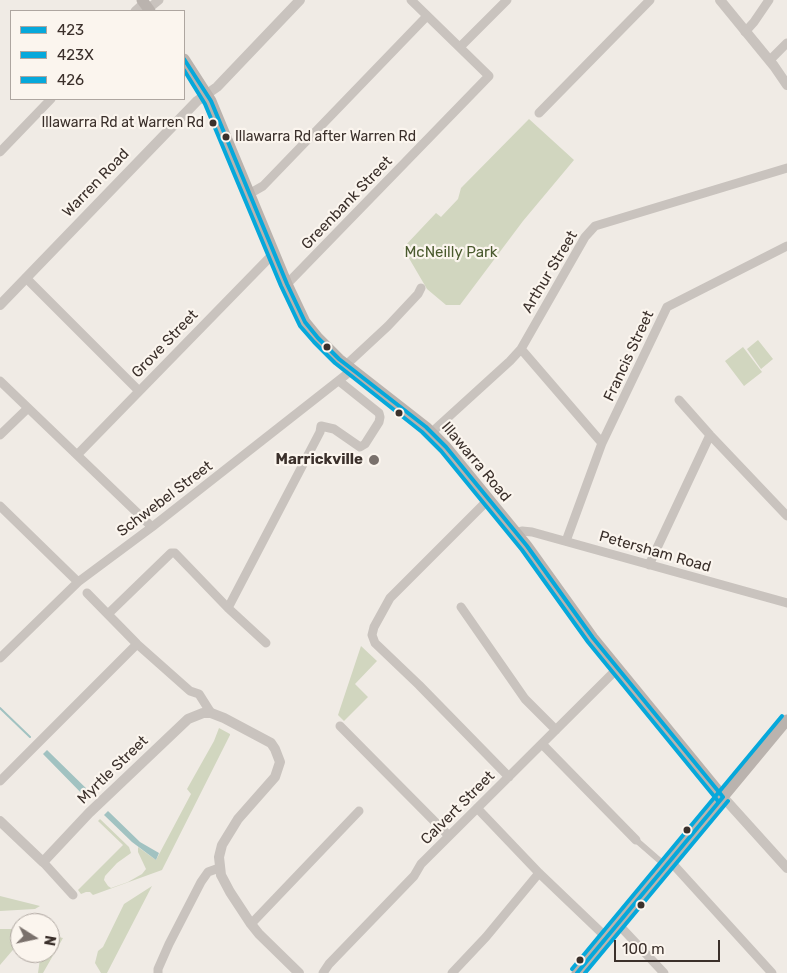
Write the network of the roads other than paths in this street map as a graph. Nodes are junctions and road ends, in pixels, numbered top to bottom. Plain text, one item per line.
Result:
1 (159, 0) edge
2 (300, 0) edge
3 (411, 0) edge
4 (507, 0) edge
5 (650, 0) edge
6 (720, 0) edge
7 (768, 0) edge
8 (146, 6) edge
9 (428, 16) junction
10 (742, 28) junction
11 (787, 44) edge
12 (460, 47) junction
13 (770, 60) junction
14 (185, 61) edge
15 (787, 85) edge
16 (207, 94) junction
17 (50, 100) edge
18 (538, 113) dead end
19 (0, 152) edge
20 (787, 168) edge
21 (249, 194) junction
22 (787, 246) edge
23 (274, 253) junction
24 (26, 278) junction
25 (288, 284) junction
26 (421, 288) dead end
27 (0, 305) edge
28 (520, 349) junction
29 (349, 367) junction
30 (339, 380) junction
31 (0, 381) edge
32 (139, 391) junction
33 (678, 400) dead end
34 (27, 409) junction
35 (429, 429) junction
36 (0, 435) edge
37 (710, 436) junction
38 (602, 443) junction
39 (76, 455) junction
40 (489, 499) junction
41 (0, 506) edge
42 (787, 516) edge
43 (152, 527) junction
44 (516, 533) junction
45 (566, 541) junction
46 (649, 565) junction
47 (78, 582) junction
48 (87, 593) dead end
49 (787, 603) edge
50 (461, 607) dead end
51 (228, 608) junction
52 (108, 614) junction
53 (266, 643) dead end
54 (137, 644) junction
55 (0, 658) edge
56 (618, 668) junction
57 (212, 713) junction
58 (340, 726) dead end
59 (786, 726) edge
60 (556, 730) junction
61 (542, 744) junction
62 (509, 777) junction
63 (0, 781) edge
64 (723, 797) junction
65 (477, 808) junction
66 (359, 811) dead end
67 (0, 821) edge
68 (449, 836) junction
69 (636, 840) joint
70 (43, 862) junction
71 (669, 864) junction
72 (219, 868) junction
73 (787, 868) edge
74 (540, 872) junction
75 (73, 895) dead end
76 (251, 924) junction
77 (618, 924) junction
78 (607, 938) junction
79 (158, 973) edge
80 (299, 973) edge
81 (323, 973) edge
82 (452, 973) edge
83 (577, 973) edge
84 (664, 973) edge
85 (772, 973) edge

1 - 8 street
2 - 16 street, Warren Road
3 - 9 street
4 - 12 street
5 - 18 street
6 - 10 street
7 - 10 street
9 - 12 street
9 - 21 street
10 - 13 street
11 - 13 street
12 - 25 street, Greenbank Street
13 - 15 street
14 - 16 main road, Illawarra Road
16 - 21 main road, Illawarra Road
16 - 24 street, Warren Road
17 - 19 street
20 - 28 street, Arthur Street
21 - 23 main road, Illawarra Road
22 - 38 street, Francis Street
23 - 25 main road, Illawarra Road
23 - 32 street, Grove Street
24 - 27 street, Warren Road
24 - 32 street
25 - 29 main road, Illawarra Road
26 - 29 street, Schwebel Street
28 - 35 street, Arthur Street
28 - 38 street
29 - 30 street, Schwebel Street
29 - 35 main road, Illawarra Road
30 - 43 street, Schwebel Street
30 - 51 street
31 - 34 street
32 - 39 street, Grove Street
33 - 37 street
34 - 36 street
34 - 39 street
35 - 40 main road, Illawarra Road
37 - 42 street
37 - 46 street
38 - 45 street, Francis Street
39 - 43 street
40 - 44 main road, Illawarra Road
40 - 62 street
41 - 47 street
43 - 47 street, Schwebel Street
44 - 45 street, Petersham Road
44 - 56 main road, Illawarra Road
45 - 46 street, Petersham Road
46 - 49 street, Petersham Road
47 - 55 street, Schwebel Street
48 - 52 street
50 - 60 street
51 - 52 street
51 - 53 street
52 - 54 street
54 - 57 street
54 - 63 street
56 - 60 street, Calvert Street
56 - 64 main road, Illawarra Road
57 - 70 street, Myrtle Street
57 - 72 street
58 - 68 street
59 - 64 main road
60 - 61 street, Calvert Street
61 - 62 street, Calvert Street
61 - 69 street
62 - 65 street, Calvert Street
64 - 71 main road
64 - 73 street, Illawarra Road
65 - 68 street, Calvert Street
65 - 74 street
66 - 76 street
67 - 70 street
68 - 81 street, Calvert Street
69 - 71 street
70 - 75 street
71 - 77 main road
71 - 85 street
72 - 76 street
72 - 79 street
74 - 78 street
74 - 82 street
76 - 80 street
77 - 78 main road
77 - 84 street
78 - 83 main road

